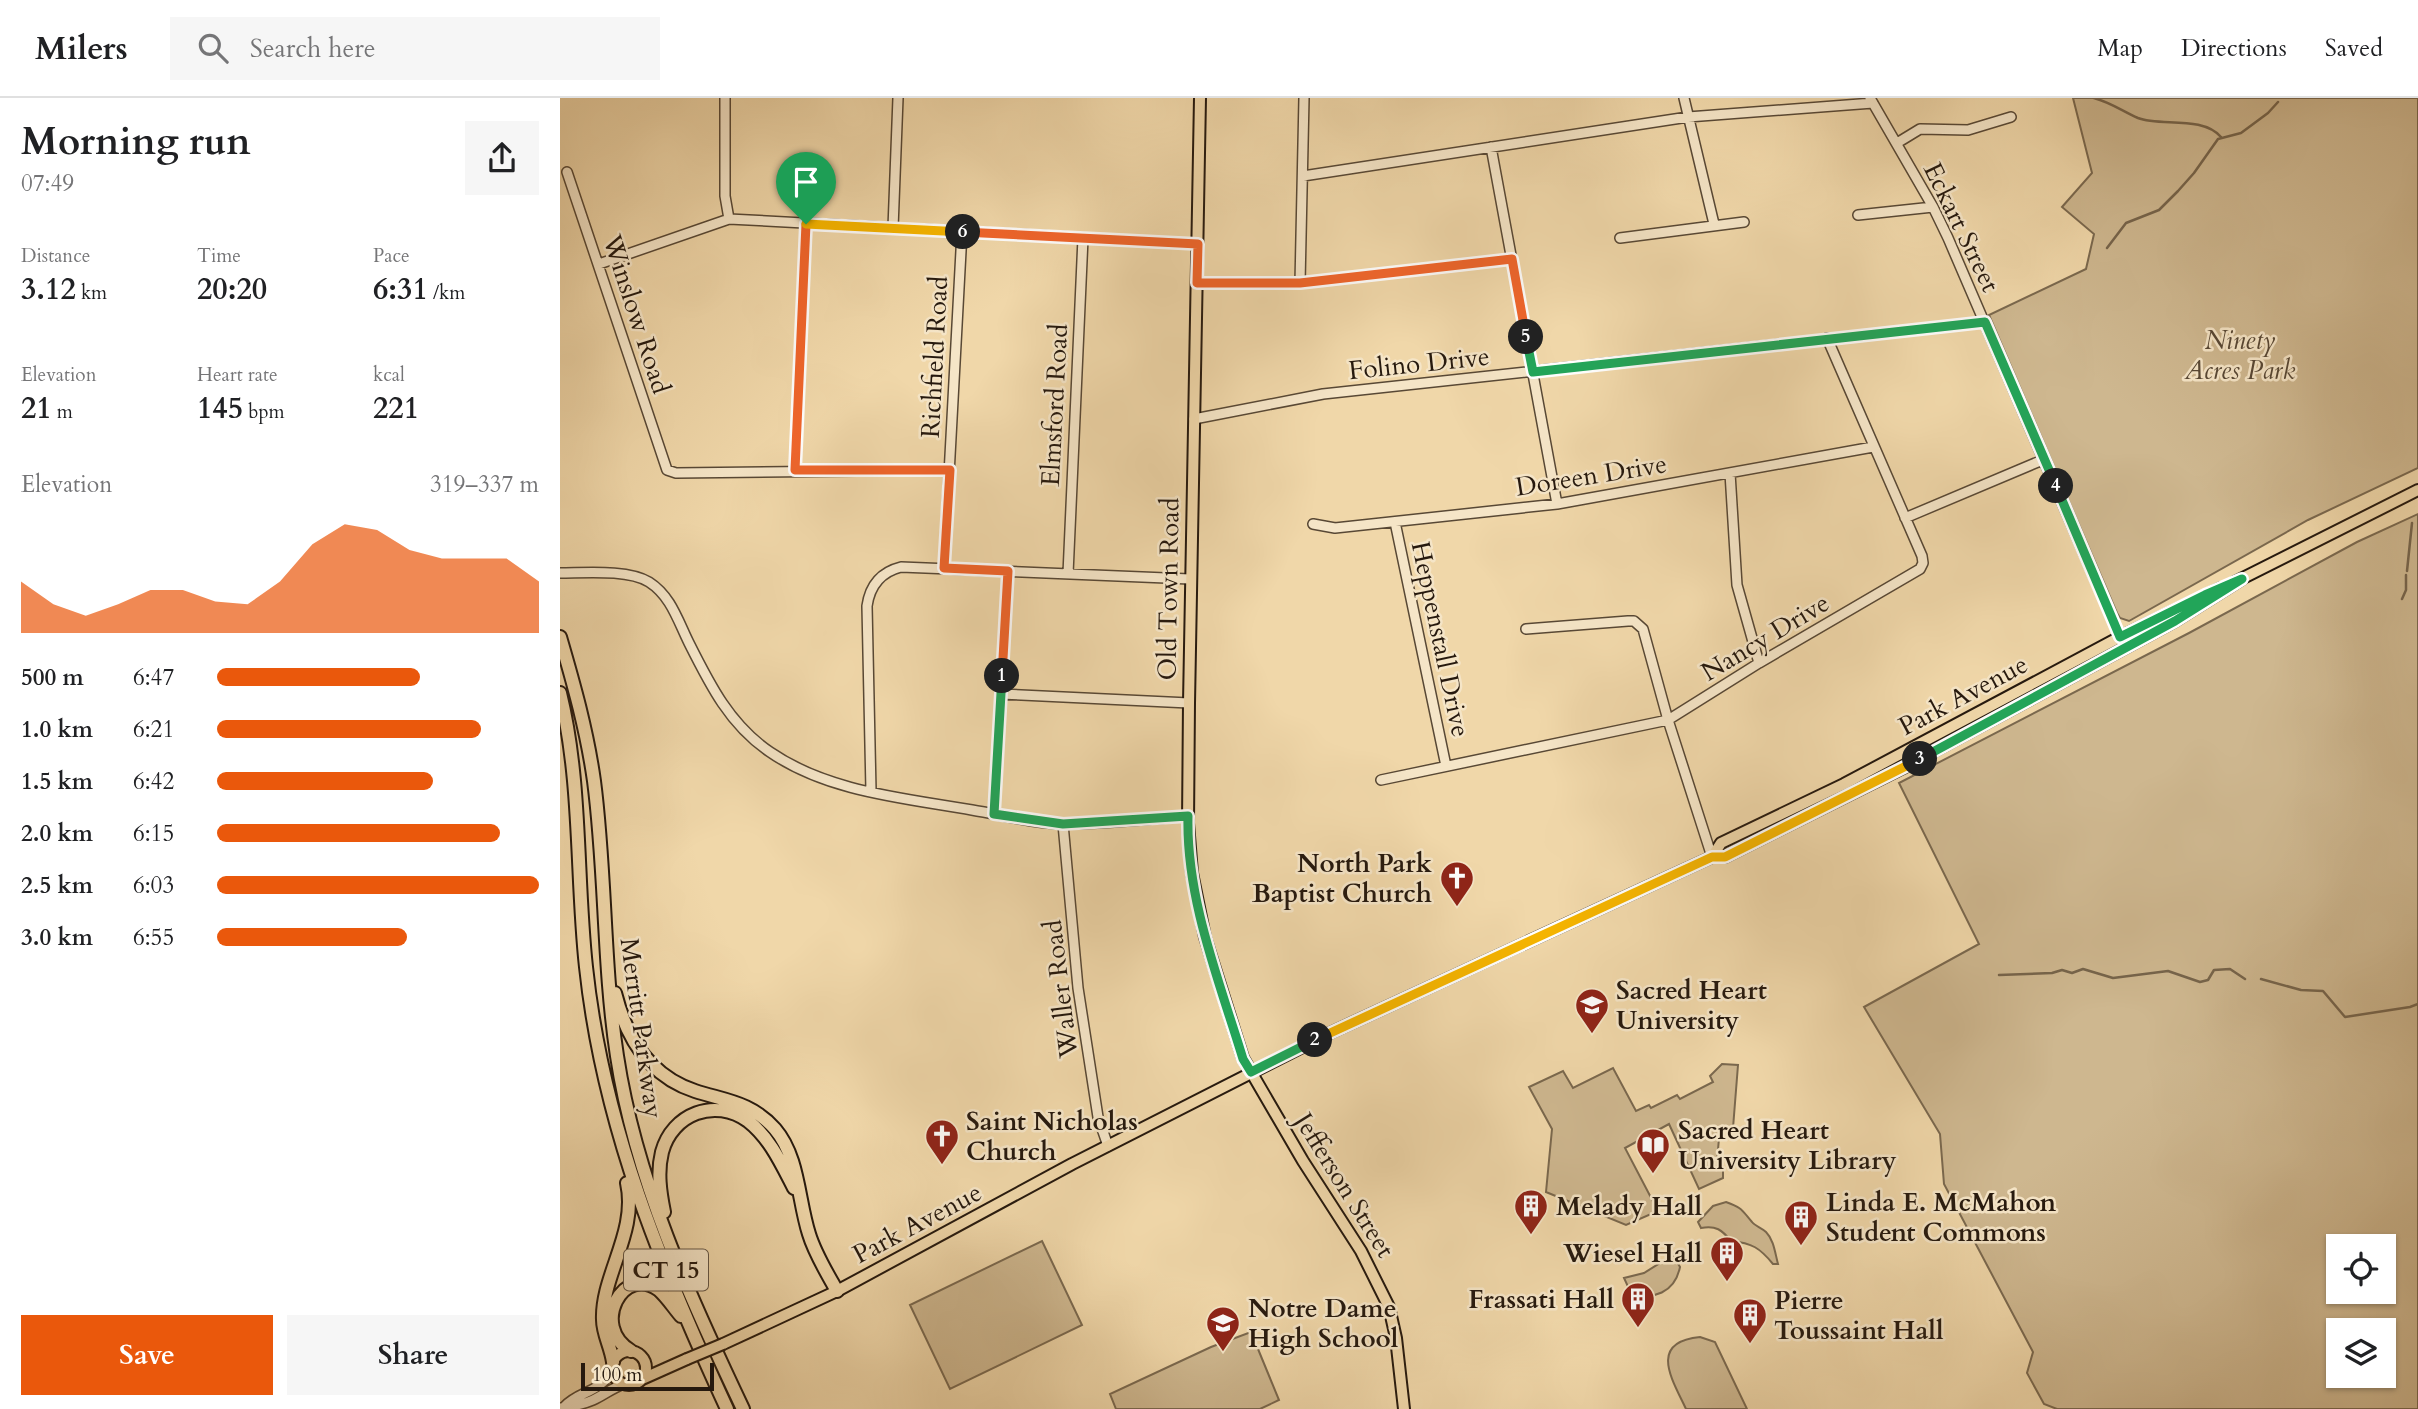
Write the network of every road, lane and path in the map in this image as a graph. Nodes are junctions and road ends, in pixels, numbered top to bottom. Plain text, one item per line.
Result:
1 (726, 98) edge
2 (898, 98) edge
3 (1200, 98) edge
4 (1304, 98) edge
5 (1684, 98) edge
6 (1872, 100) edge
7 (1688, 117) junction
8 (2011, 117) dead end
9 (1896, 143) junction
10 (1491, 147) junction
11 (567, 172) dead end
12 (1303, 176) junction
13 (1933, 207) junction
14 (1858, 215) dead end
15 (729, 219) junction
16 (1744, 222) dead end
17 (806, 224) junction
18 (1714, 224) junction
19 (893, 228) junction
20 (962, 232) junction
21 (1083, 238) junction
22 (1620, 238) dead end
23 (1198, 244) junction
24 (1512, 259) junction
25 (599, 264) junction
26 (1197, 283) junction
27 (1300, 283) junction
28 (1985, 322) junction
29 (1827, 338) junction
30 (1533, 372) junction
31 (1194, 419) junction
32 (1873, 447) junction
33 (2045, 458) junction
34 (795, 470) junction
35 (950, 470) junction
36 (1730, 473) junction
37 (2418, 490) edge
38 (1557, 504) junction
39 (1905, 519) junction
40 (1395, 522) junction
41 (1313, 524) dead end
42 (944, 568) junction
43 (1008, 571) junction
44 (560, 573) edge
45 (1068, 574) junction
46 (1190, 579) junction
47 (1525, 629) dead end
48 (560, 637) edge
49 (2122, 643) junction
50 (1759, 663) junction
51 (560, 693) edge
52 (1001, 694) junction
53 (1189, 703) junction
54 (1668, 720) junction
55 (1893, 758) junction
56 (1446, 766) junction
57 (1903, 768) junction
58 (1381, 780) dead end
59 (871, 791) junction
60 (994, 814) junction
61 (1188, 816) junction
62 (1063, 824) junction
63 (1712, 857) junction
64 (607, 962) junction
65 (1251, 1072) junction
66 (616, 1128) junction
67 (1108, 1146) junction
68 (800, 1200) junction
69 (674, 1256) junction
70 (837, 1291) junction
71 (688, 1324) junction
72 (631, 1351) junction
73 (645, 1362) junction
74 (613, 1366) junction
75 (670, 1366) junction
76 (640, 1380) junction
77 (624, 1384) junction
78 (562, 1407) edge
79 (727, 1409) edge
80 (743, 1409) edge
81 (1404, 1409) edge

1 - 15 street
2 - 19 street
3 - 23 main road, Old Town Road
4 - 12 street
5 - 7 street
6 - 7 street
6 - 9 street, Eckart Street
7 - 10 street
7 - 18 street
8 - 9 street
9 - 13 street, Eckart Street
10 - 12 street
10 - 24 street
11 - 25 street, Winslow Road
12 - 27 street
13 - 14 street
13 - 28 street, Eckart Street
15 - 17 street
15 - 25 street
16 - 18 street
17 - 19 street
17 - 34 street
18 - 22 street
19 - 20 street
20 - 21 street
20 - 35 street, Richfield Road
21 - 23 street
21 - 45 street, Elmsford Road
23 - 26 main road, Old Town Road
24 - 27 street
24 - 30 street
25 - 34 street, Winslow Road
26 - 27 street
26 - 31 main road, Old Town Road
28 - 29 street, Folino Drive
28 - 33 street, Eckart Street
29 - 30 street, Folino Drive
29 - 32 street, Nancy Drive
30 - 31 street, Folino Drive
30 - 38 street
31 - 46 main road, Old Town Road
32 - 36 street, Doreen Drive
32 - 39 street, Nancy Drive
33 - 39 street
33 - 49 street, Eckart Street
34 - 35 street
35 - 42 street, Richfield Road
36 - 38 street, Doreen Drive
36 - 50 street
37 - 49 main road, Park Avenue
38 - 40 street, Doreen Drive
39 - 50 street, Nancy Drive
40 - 41 street, Doreen Drive
40 - 56 street, Heppenstall Drive
42 - 43 street
42 - 59 street
43 - 45 street
43 - 52 street
44 - 59 street
45 - 46 street
46 - 53 main road, Old Town Road
47 - 54 street
48 - 64 highway, Merritt Parkway / CT 15
49 - 55 main road, Park Avenue
49 - 57 main road, Park Avenue
50 - 54 street, Nancy Drive
51 - 66 highway, Merritt Parkway / CT 15
52 - 53 street
52 - 60 street
53 - 61 main road, Old Town Road
54 - 56 street, Nancy Drive
54 - 63 street
55 - 57 main road
55 - 63 main road, Park Avenue
56 - 58 street, Nancy Drive
57 - 63 main road, Park Avenue
59 - 60 street
60 - 62 street
61 - 62 street
61 - 65 main road, Old Town Road
62 - 67 street, Waller Road
63 - 65 main road, Park Avenue
64 - 68 highway
64 - 69 highway, Merritt Parkway / CT 15
65 - 67 main road, Park Avenue
65 - 81 main road, Jefferson Street
66 - 71 highway, Merritt Parkway / CT 15
66 - 74 highway
67 - 70 main road, Park Avenue
68 - 69 highway
68 - 70 highway
69 - 80 highway, Merritt Parkway / CT 15
70 - 75 main road, Park Avenue, bridge
71 - 72 highway
71 - 79 highway, Merritt Parkway / CT 15
72 - 73 main road
72 - 74 main road
73 - 75 main road
73 - 76 main road
74 - 77 main road
74 - 78 street
75 - 76 main road, Park Avenue
76 - 77 main road
77 - 78 street

